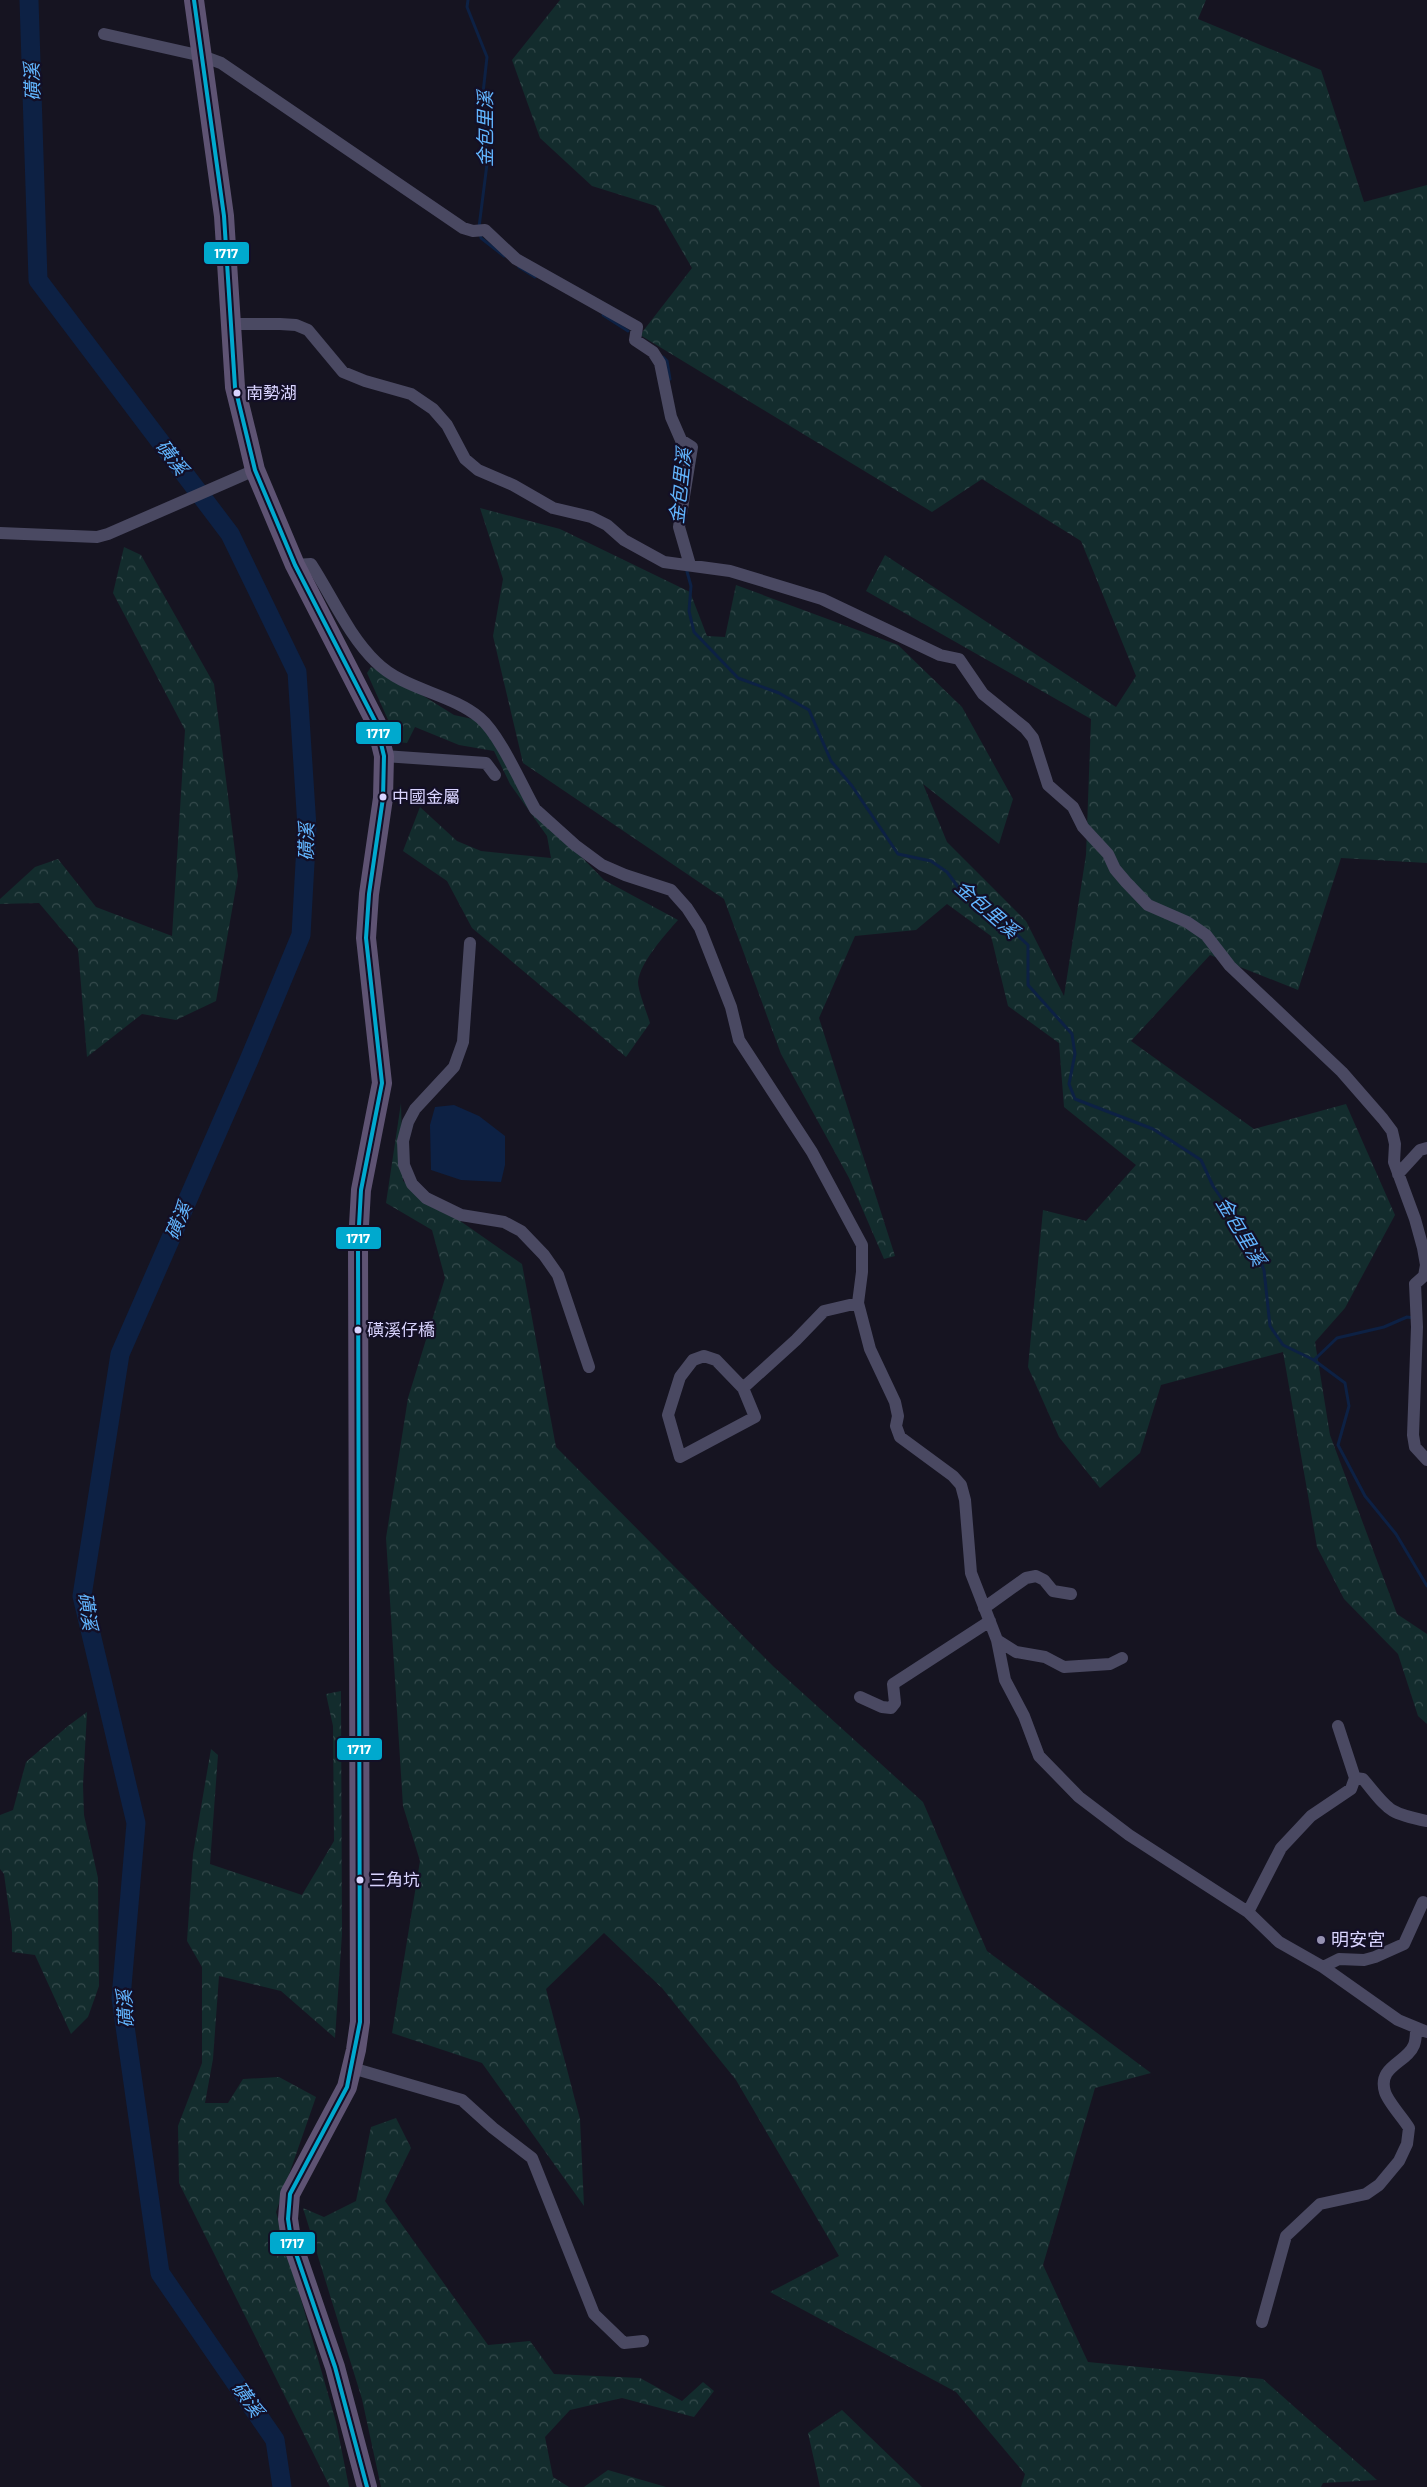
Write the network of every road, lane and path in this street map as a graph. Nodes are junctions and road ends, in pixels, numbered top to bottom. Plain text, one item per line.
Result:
1 (194, 0) edge
2 (104, 34) dead end
3 (202, 56) junction
4 (229, 324) junction
5 (255, 470) junction
6 (0, 533) edge
7 (295, 565) junction
8 (684, 565) junction
9 (384, 756) junction
10 (495, 775) dead end
11 (470, 943) dead end
12 (1427, 1148) edge
13 (1398, 1174) junction
14 (858, 1303) junction
15 (589, 1367) dead end
16 (743, 1388) junction
17 (1427, 1460) edge
18 (1071, 1594) dead end
19 (984, 1608) junction
20 (990, 1621) junction
21 (996, 1640) junction
22 (1122, 1658) dead end
23 (860, 1697) dead end
24 (1338, 1726) dead end
25 (1355, 1778) junction
26 (1427, 1821) edge
27 (1423, 1902) dead end
28 (1248, 1912) junction
29 (1323, 1966) junction
30 (1422, 2030) edge
31 (352, 2068) junction
32 (1262, 2322) dead end
33 (643, 2341) dead end
34 (367, 2487) edge

1 - 3 main road
2 - 3 street
3 - 4 main road
3 - 8 street
4 - 5 main road
4 - 8 street
5 - 6 street
5 - 7 main road
7 - 9 main road
7 - 14 street
8 - 13 street
9 - 10 street
9 - 31 main road
11 - 15 street
12 - 13 street
13 - 17 street
14 - 16 street
14 - 19 street
16 - 16 street
18 - 19 street
19 - 20 street
20 - 21 street
20 - 23 street
21 - 22 street
21 - 28 street
24 - 25 street
25 - 26 street
25 - 28 street
27 - 29 street
28 - 29 street
29 - 30 street
30 - 32 street
31 - 33 street
31 - 34 main road

